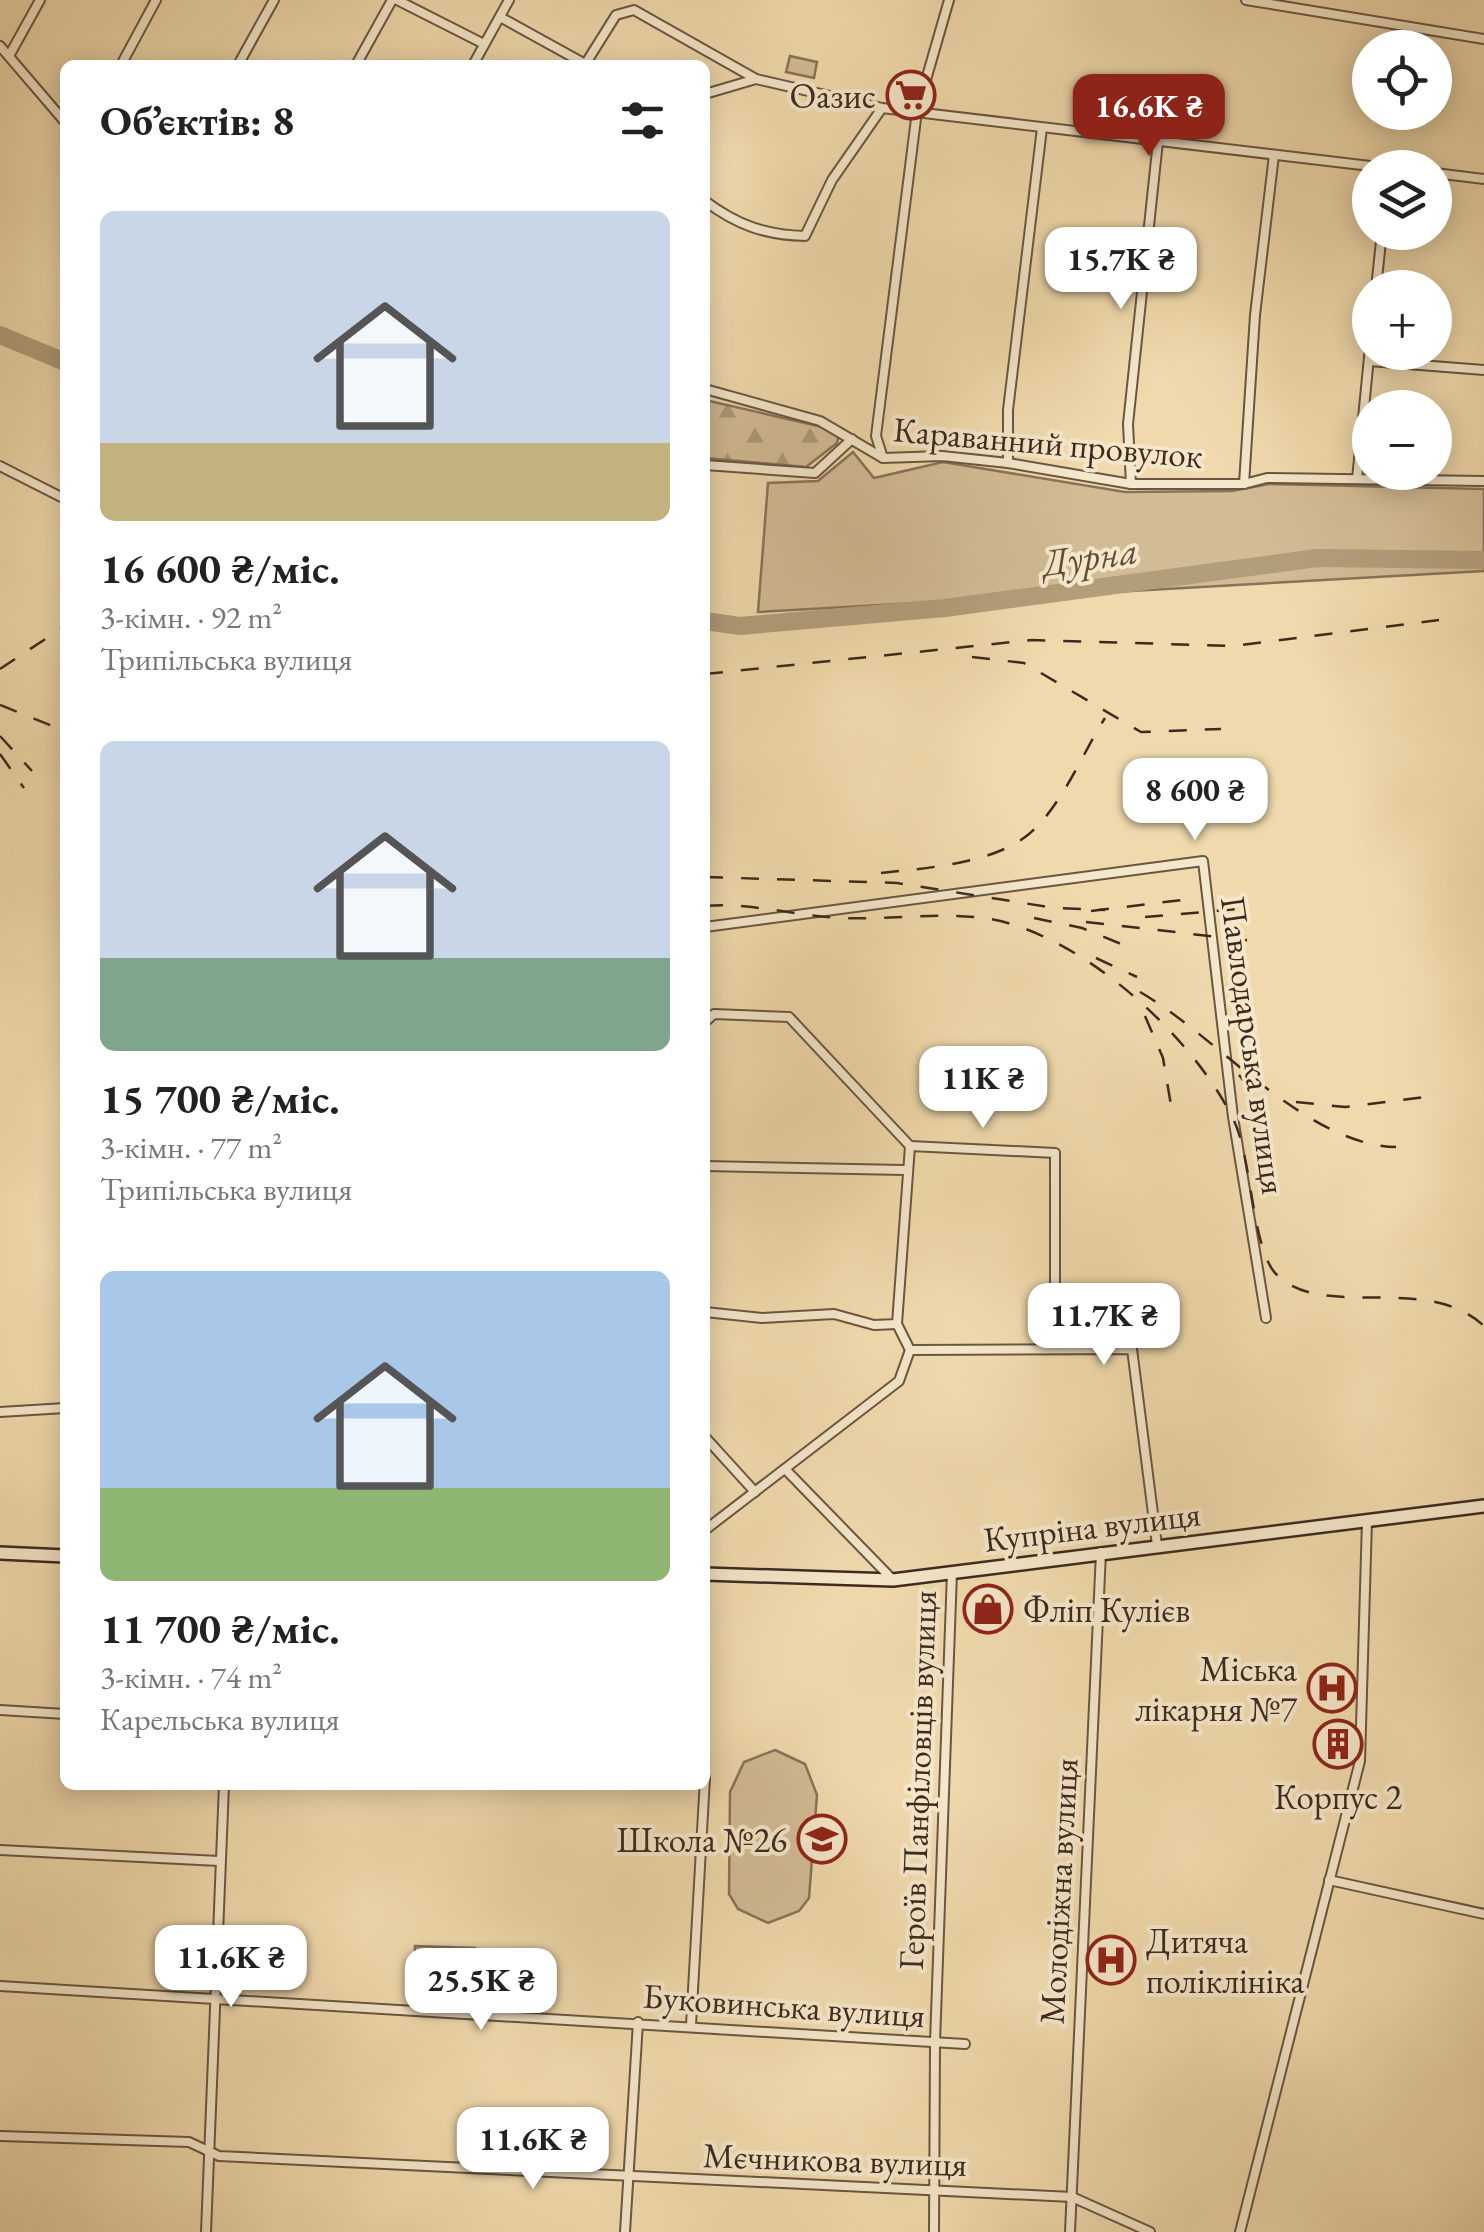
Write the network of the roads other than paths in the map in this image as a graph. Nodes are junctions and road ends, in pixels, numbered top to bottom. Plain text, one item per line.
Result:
1 (40, 0) edge
2 (156, 0) edge
3 (274, 0) edge
4 (395, 0) edge
5 (509, 0) edge
6 (949, 0) edge
7 (1246, 0) edge
8 (500, 17) junction
9 (1484, 39) edge
10 (484, 44) junction
11 (0, 46) edge
12 (9, 56) junction
13 (124, 60) edge
14 (241, 60) edge
15 (359, 60) edge
16 (476, 60) edge
17 (579, 60) edge
18 (588, 60) edge
19 (756, 79) junction
20 (710, 93) edge
21 (882, 108) junction
22 (917, 112) junction
23 (60, 116) edge
24 (1042, 128) junction
25 (1158, 142) junction
26 (1274, 155) junction
27 (1352, 164) edge
28 (1452, 175) edge
29 (1484, 179) edge
30 (710, 206) edge
31 (1452, 368) edge
32 (1484, 370) edge
33 (710, 390) edge
34 (852, 439) junction
35 (883, 458) junction
36 (1008, 463) junction
37 (710, 465) edge
38 (0, 466) edge
39 (1352, 479) edge
40 (1452, 480) edge
41 (1484, 481) edge
42 (1130, 484) junction
43 (1244, 484) junction
44 (60, 496) edge
45 (710, 926) edge
46 (710, 1018) edge
47 (910, 1146) junction
48 (710, 1166) edge
49 (905, 1170) junction
50 (710, 1313) edge
51 (1266, 1318) dead end
52 (897, 1324) junction
53 (1054, 1349) junction
54 (910, 1350) junction
55 (60, 1408) edge
56 (0, 1412) edge
57 (710, 1442) edge
58 (785, 1468) junction
59 (755, 1492) junction
60 (1484, 1506) edge
61 (1367, 1520) junction
62 (710, 1526) edge
63 (1157, 1546) junction
64 (1101, 1552) junction
65 (0, 1553) edge
66 (60, 1556) edge
67 (952, 1570) junction
68 (710, 1574) edge
69 (893, 1580) junction
70 (0, 1710) edge
71 (60, 1714) edge
72 (224, 1790) edge
73 (704, 1790) edge
74 (0, 1850) edge
75 (219, 1861) junction
76 (1329, 1880) junction
77 (1484, 1914) edge
78 (0, 1986) edge
79 (212, 2001) junction
80 (638, 2022) junction
81 (692, 2025) junction
82 (935, 2042) junction
83 (965, 2044) dead end
84 (0, 2136) edge
85 (208, 2152) junction
86 (627, 2178) junction
87 (935, 2190) junction
88 (1072, 2197) junction
89 (206, 2232) edge
90 (625, 2232) edge
91 (934, 2232) edge
92 (1070, 2232) edge
93 (1150, 2232) edge
94 (1240, 2232) edge

1 - 12 street
2 - 13 street
3 - 14 street
4 - 10 street
4 - 15 street
5 - 8 street
6 - 22 street
7 - 9 street
8 - 10 street
8 - 17 street
10 - 16 street
11 - 12 street
12 - 23 street
18 - 19 street
19 - 20 street
19 - 21 street
21 - 22 street
21 - 30 street
22 - 24 street
22 - 35 street
24 - 25 street
24 - 36 street
25 - 26 street
25 - 42 street
26 - 27 street
26 - 43 street
28 - 29 street
31 - 32 street
33 - 34 street, Караванний провулок
34 - 35 street, Караванний провулок
34 - 37 street
35 - 36 street, Караванний провулок
36 - 42 street, Караванний провулок
38 - 44 street
39 - 43 street, Караванний провулок
40 - 41 street, Караванний провулок
42 - 43 street, Караванний провулок
45 - 51 street, Павлодарська вулиця
46 - 47 street
47 - 49 street
47 - 53 street
48 - 49 street
49 - 52 street
50 - 52 street
52 - 54 street
53 - 54 street
53 - 63 street
54 - 58 street
55 - 56 street
57 - 59 street
58 - 59 street
58 - 69 street
59 - 62 street
60 - 61 main road, Купріна вулиця
61 - 63 main road, Купріна вулиця
61 - 76 street
63 - 64 main road, Купріна вулиця
64 - 67 main road, Купріна вулиця
64 - 88 street, Молодіжна вулиця
65 - 66 main road
67 - 69 main road, Купріна вулиця
67 - 82 street, Героїв Панфіловців вулиця
68 - 69 main road, Купріна вулиця
70 - 71 street
72 - 75 street
73 - 81 street
74 - 75 street
75 - 79 street
76 - 77 street
76 - 94 street
78 - 79 street, Буковинська вулиця
79 - 80 street, Буковинська вулиця
79 - 85 street
80 - 81 street, Буковинська вулиця
80 - 86 street
81 - 82 street, Буковинська вулиця
82 - 83 street, Буковинська вулиця
82 - 87 street, Героїв Панфіловців вулиця
84 - 85 street, Мєчникова вулиця
85 - 86 street, Мєчникова вулиця
85 - 89 street
86 - 87 street, Мєчникова вулиця
86 - 90 street
87 - 88 street, Мєчникова вулиця
87 - 91 street, Героїв Панфіловців вулиця
88 - 92 street, Молодіжна вулиця
88 - 93 street

